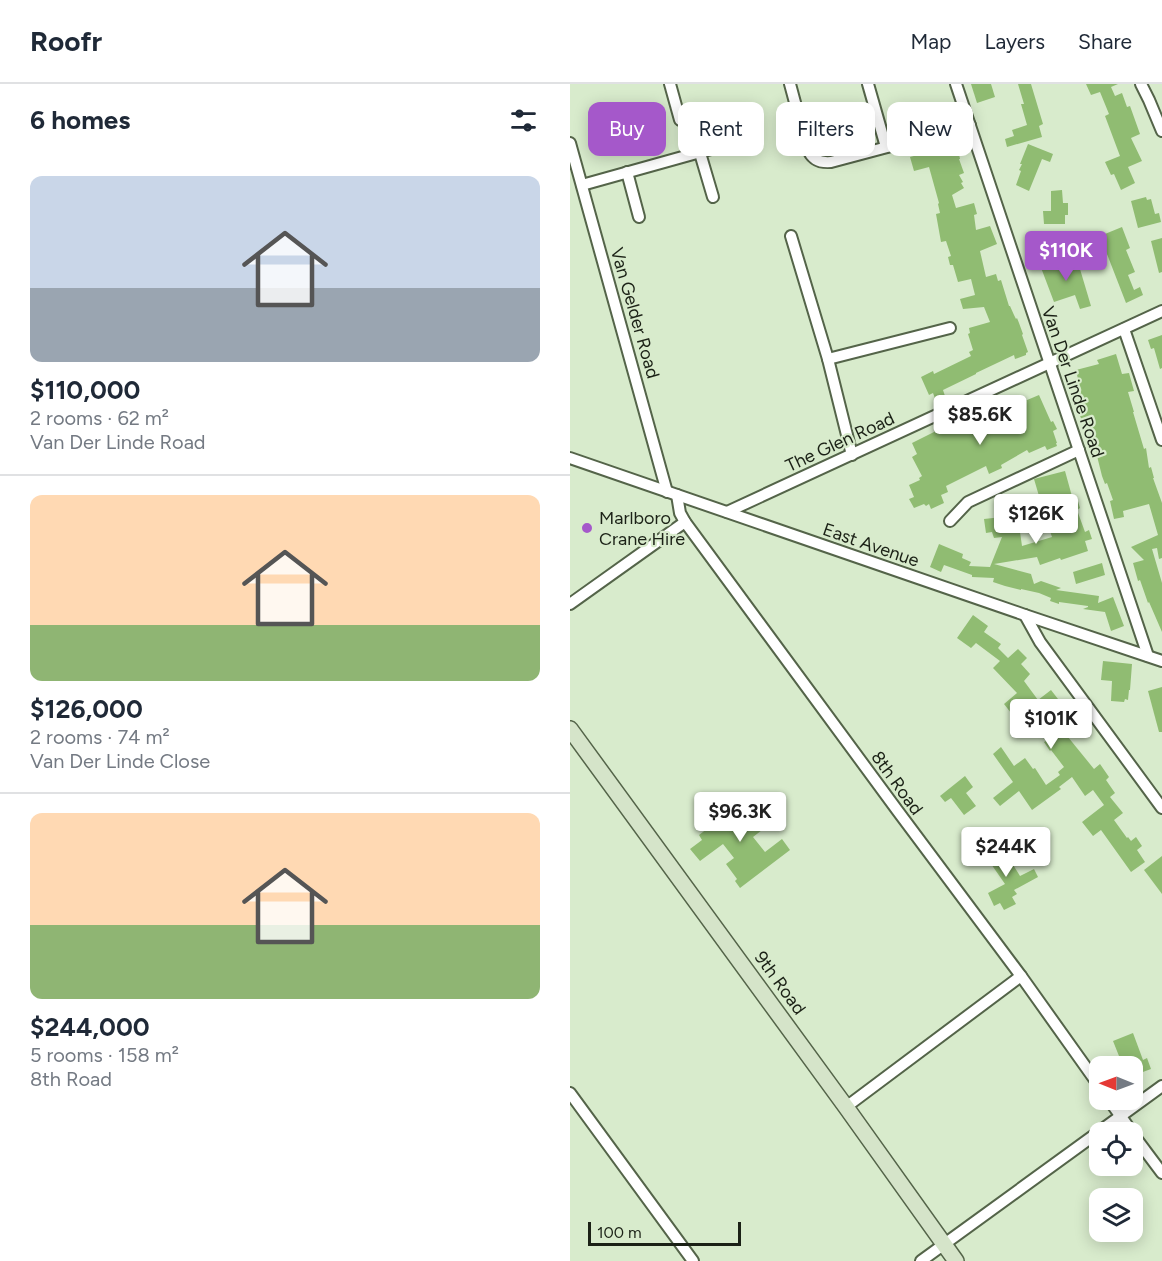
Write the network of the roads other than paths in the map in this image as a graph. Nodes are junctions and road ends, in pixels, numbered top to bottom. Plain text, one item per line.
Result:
1 (670, 84) edge
2 (790, 84) edge
3 (868, 84) edge
4 (956, 84) edge
5 (1141, 84) edge
6 (962, 102) edge
7 (678, 113) edge
8 (1162, 131) edge
9 (973, 134) edge
10 (570, 143) edge
11 (886, 147) joint
12 (688, 156) edge
13 (701, 156) edge
14 (627, 172) junction
15 (582, 185) junction
16 (713, 197) dead end
17 (639, 217) dead end
18 (791, 236) dead end
19 (1162, 311) edge
20 (950, 328) dead end
21 (1124, 329) junction
22 (828, 359) junction
23 (1049, 363) junction
24 (1162, 440) edge
25 (1079, 450) junction
26 (852, 455) junction
27 (570, 458) edge
28 (672, 493) junction
29 (727, 512) junction
30 (950, 521) dead end
31 (685, 522) junction
32 (570, 604) edge
33 (1025, 615) junction
34 (1148, 656) junction
35 (1162, 661) edge
36 (570, 729) edge
37 (1162, 808) edge
38 (1021, 976) junction
39 (1089, 1072) edge
40 (1162, 1086) edge
41 (570, 1093) edge
42 (846, 1107) junction
43 (1116, 1110) edge
44 (1120, 1116) junction
45 (1124, 1122) edge
46 (1143, 1148) edge
47 (1162, 1173) edge
48 (944, 1245) junction
49 (693, 1261) edge
50 (921, 1261) edge
51 (956, 1261) edge

1 - 7 street
2 - 11 street
3 - 11 street
4 - 6 street, Van Der Linde Road
5 - 8 street
9 - 23 street, Van Der Linde Road
10 - 15 street, Van Gelder Road
12 - 14 street
13 - 16 street
14 - 15 street
14 - 17 street
15 - 28 street, Van Gelder Road
18 - 22 street
19 - 21 street, The Glen Road
20 - 22 street
21 - 23 street, The Glen Road
21 - 24 street
22 - 26 street
23 - 25 street, Van Der Linde Road
23 - 26 street, The Glen Road
25 - 30 street
25 - 34 street, Van Der Linde Road
26 - 29 street, The Glen Road
27 - 28 street, East Avenue
28 - 29 street, East Avenue
28 - 31 street, 8th Road
29 - 33 street, East Avenue
31 - 32 street
31 - 38 street, 8th Road
33 - 34 street, East Avenue
33 - 37 street
34 - 35 street, East Avenue
36 - 42 main road, 9th Road
38 - 39 street, 8th Road
38 - 42 street
40 - 44 street
41 - 49 street
42 - 48 main road, 9th Road
43 - 44 street
44 - 45 street
44 - 48 street
46 - 47 street
48 - 50 street
48 - 51 main road, 9th Road

